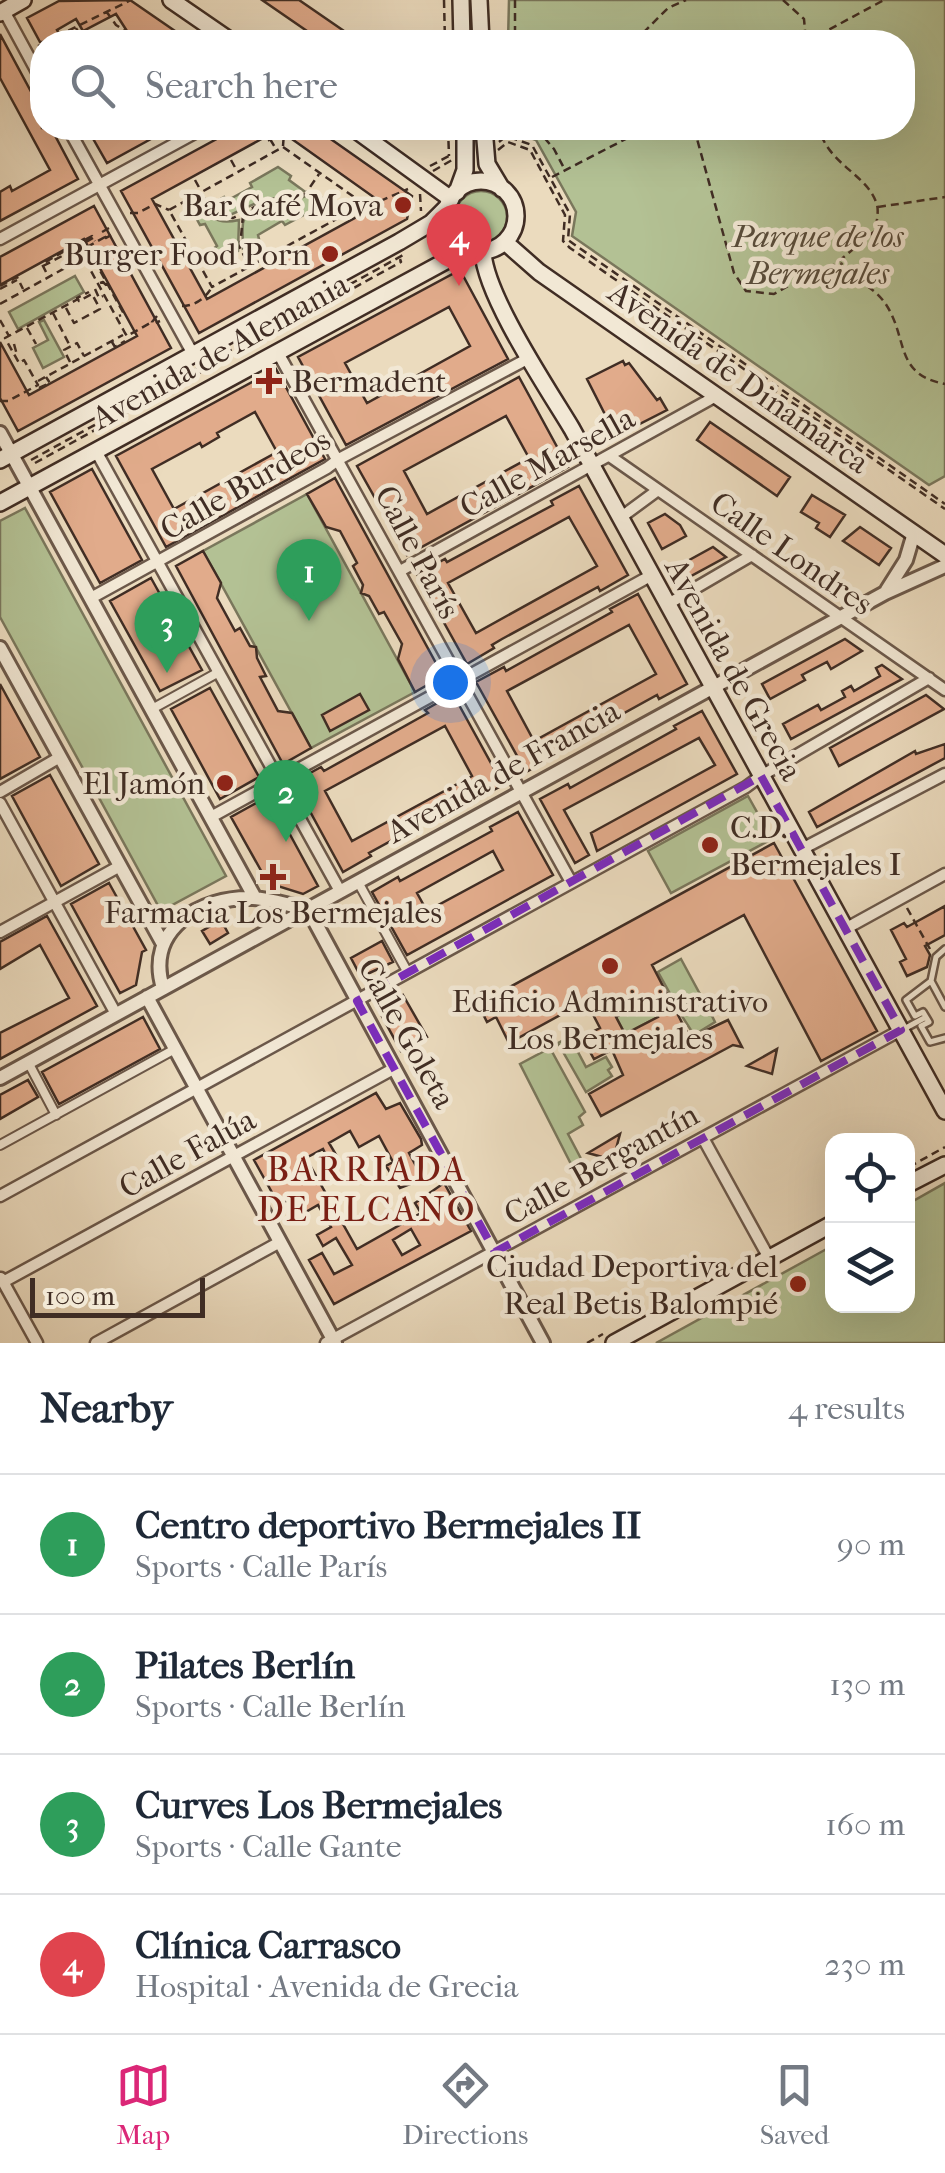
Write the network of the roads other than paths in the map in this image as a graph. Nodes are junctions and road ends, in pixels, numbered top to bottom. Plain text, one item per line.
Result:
1 (23, 0) edge
2 (172, 0) edge
3 (461, 0) edge
4 (479, 0) edge
5 (2, 12) edge
6 (215, 30) edge
7 (462, 30) edge
8 (480, 30) edge
9 (30, 60) edge
10 (75, 140) edge
11 (182, 140) edge
12 (371, 140) edge
13 (465, 140) edge
14 (485, 140) edge
15 (100, 185) junction
16 (502, 188) junction
17 (452, 199) junction
18 (0, 239) edge
19 (505, 242) junction
20 (475, 250) junction
21 (277, 351) junction
22 (193, 354) junction
23 (529, 358) junction
24 (718, 395) junction
25 (0, 433) edge
26 (96, 451) junction
27 (611, 456) junction
28 (12, 459) edge
29 (339, 459) junction
30 (592, 467) junction
31 (28, 488) junction
32 (658, 490) junction
33 (0, 503) edge
34 (620, 518) junction
35 (914, 533) junction
36 (752, 555) junction
37 (945, 555) edge
38 (906, 560) junction
39 (159, 562) junction
40 (945, 566) edge
41 (400, 571) junction
42 (652, 575) junction
43 (918, 578) junction
44 (885, 592) junction
45 (91, 598) junction
46 (668, 604) junction
47 (841, 617) junction
48 (0, 649) edge
49 (219, 672) junction
50 (928, 678) junction
51 (458, 682) junction
52 (713, 687) junction
53 (945, 690) edge
54 (152, 709) junction
55 (60, 757) junction
56 (945, 774) edge
57 (760, 776) junction
58 (278, 780) junction
59 (0, 792) edge
60 (519, 793) junction
61 (0, 803) edge
62 (210, 817) junction
63 (802, 849) junction
64 (120, 866) junction
65 (945, 874) edge
66 (358, 882) junction
67 (571, 882) junction
68 (340, 892) junction
69 (255, 898) junction
70 (54, 903) junction
71 (308, 909) junction
72 (845, 929) junction
73 (0, 932) edge
74 (162, 942) junction
75 (945, 949) edge
76 (408, 973) junction
77 (931, 981) junction
78 (163, 988) junction
79 (147, 997) junction
80 (357, 1001) junction
81 (945, 1007) edge
82 (116, 1014) junction
83 (926, 1017) junction
84 (900, 1030) junction
85 (945, 1038) edge
86 (175, 1049) junction
87 (28, 1062) junction
88 (395, 1068) junction
89 (0, 1078) edge
90 (196, 1087) junction
91 (945, 1111) edge
92 (56, 1114) junction
93 (702, 1138) junction
94 (0, 1145) edge
95 (233, 1156) junction
96 (945, 1165) edge
97 (915, 1180) edge
98 (0, 1196) edge
99 (825, 1228) edge
100 (280, 1242) junction
101 (494, 1252) junction
102 (769, 1258) junction
103 (2, 1279) edge
104 (331, 1342) edge
105 (37, 1343) edge
106 (96, 1343) edge
107 (544, 1343) edge
108 (614, 1343) edge

1 - 5 main road
2 - 6 main road
3 - 7 main road
4 - 8 main road
5 - 9 street
10 - 15 street
11 - 15 street
12 - 17 main road
13 - 17 main road
14 - 16 main road
15 - 18 street
15 - 22 street
16 - 17 main road
16 - 19 main road
17 - 20 main road
17 - 22 main road, Avenida de Alemania
19 - 20 main road
19 - 24 main road, Avenida de Dinamarca
20 - 21 main road, Avenida de Alemania
20 - 23 main road, Avenida de Grecia
21 - 26 main road, Avenida de Alemania
21 - 29 street, Calle París
22 - 28 main road, Avenida de Alemania
23 - 29 street, Calle Burdeos
23 - 30 main road, Avenida de Grecia
24 - 27 street, Calle Marsella
24 - 35 main road, Avenida de Dinamarca
25 - 28 street
26 - 31 main road, Avenida de Alemania
26 - 39 street
27 - 30 street, Calle Marsella
27 - 32 street, Calle Londres
28 - 31 street
29 - 39 street, Calle Burdeos
29 - 41 street, Calle París
30 - 34 main road, Avenida de Grecia
30 - 41 street, Calle Marsella
31 - 33 main road, Avenida de Alemania
31 - 45 street
32 - 34 street
32 - 36 street, Calle Londres
34 - 42 main road, Avenida de Grecia
35 - 37 main road, Avenida de Dinamarca
35 - 38 street
36 - 46 street
36 - 47 street, Calle Londres
38 - 43 street
38 - 44 street
39 - 45 street, Calle Burdeos
39 - 49 street
40 - 43 street, Avenida de Francia
41 - 51 street, Calle París
42 - 46 main road, Avenida de Grecia
42 - 51 street
43 - 44 street, Avenida de Francia
44 - 47 street, Avenida de Francia
45 - 54 street
46 - 52 main road, Avenida de Grecia
47 - 50 street, Calle Londres
47 - 52 street, Avenida de Francia
48 - 55 street
49 - 54 street
49 - 58 street
50 - 53 street, Calle Londres
50 - 57 street
51 - 58 street
51 - 60 street, Calle París
52 - 57 main road, Avenida de Grecia
52 - 60 street, Avenida de Francia
54 - 62 street
55 - 59 street
55 - 64 street
56 - 63 street
57 - 63 main road, Avenida de Grecia
57 - 67 street
58 - 62 street
58 - 68 street
60 - 66 street, Avenida de Francia
60 - 67 street, Calle París
61 - 70 street
62 - 69 street
63 - 72 main road, Avenida de Grecia
64 - 70 street
64 - 74 street
65 - 72 street
66 - 68 street, Avenida de Francia
66 - 76 street
67 - 76 street
68 - 71 street, Avenida de Francia
69 - 71 street
69 - 74 street
70 - 73 street
70 - 82 street
71 - 78 street, Avenida de Francia
71 - 80 street, Calle Goleta
72 - 84 main road, Avenida de Grecia
74 - 78 street
75 - 77 lane
76 - 80 street
77 - 81 lane
77 - 83 lane
78 - 79 street, Avenida de Francia
79 - 82 street, Avenida de Francia
79 - 86 street
80 - 88 street, Calle Goleta
80 - 90 street
82 - 87 street, Avenida de Francia
83 - 84 lane
83 - 85 lane
84 - 91 main road, Avenida de Grecia
84 - 93 street, Calle Bergantín
86 - 90 street
86 - 92 street
87 - 89 street, Avenida de Francia
87 - 92 street
88 - 95 street, Calle Falúa
88 - 101 street, Calle Goleta
90 - 95 street
90 - 98 street
92 - 94 street
93 - 101 street, Calle Bergantín
93 - 102 street
95 - 100 street
95 - 103 street, Calle Falúa
96 - 97 main road
99 - 102 main road
100 - 104 street
100 - 106 street
101 - 104 street, Calle Bergantín
101 - 107 street, Calle Goleta
102 - 108 main road
103 - 105 street

